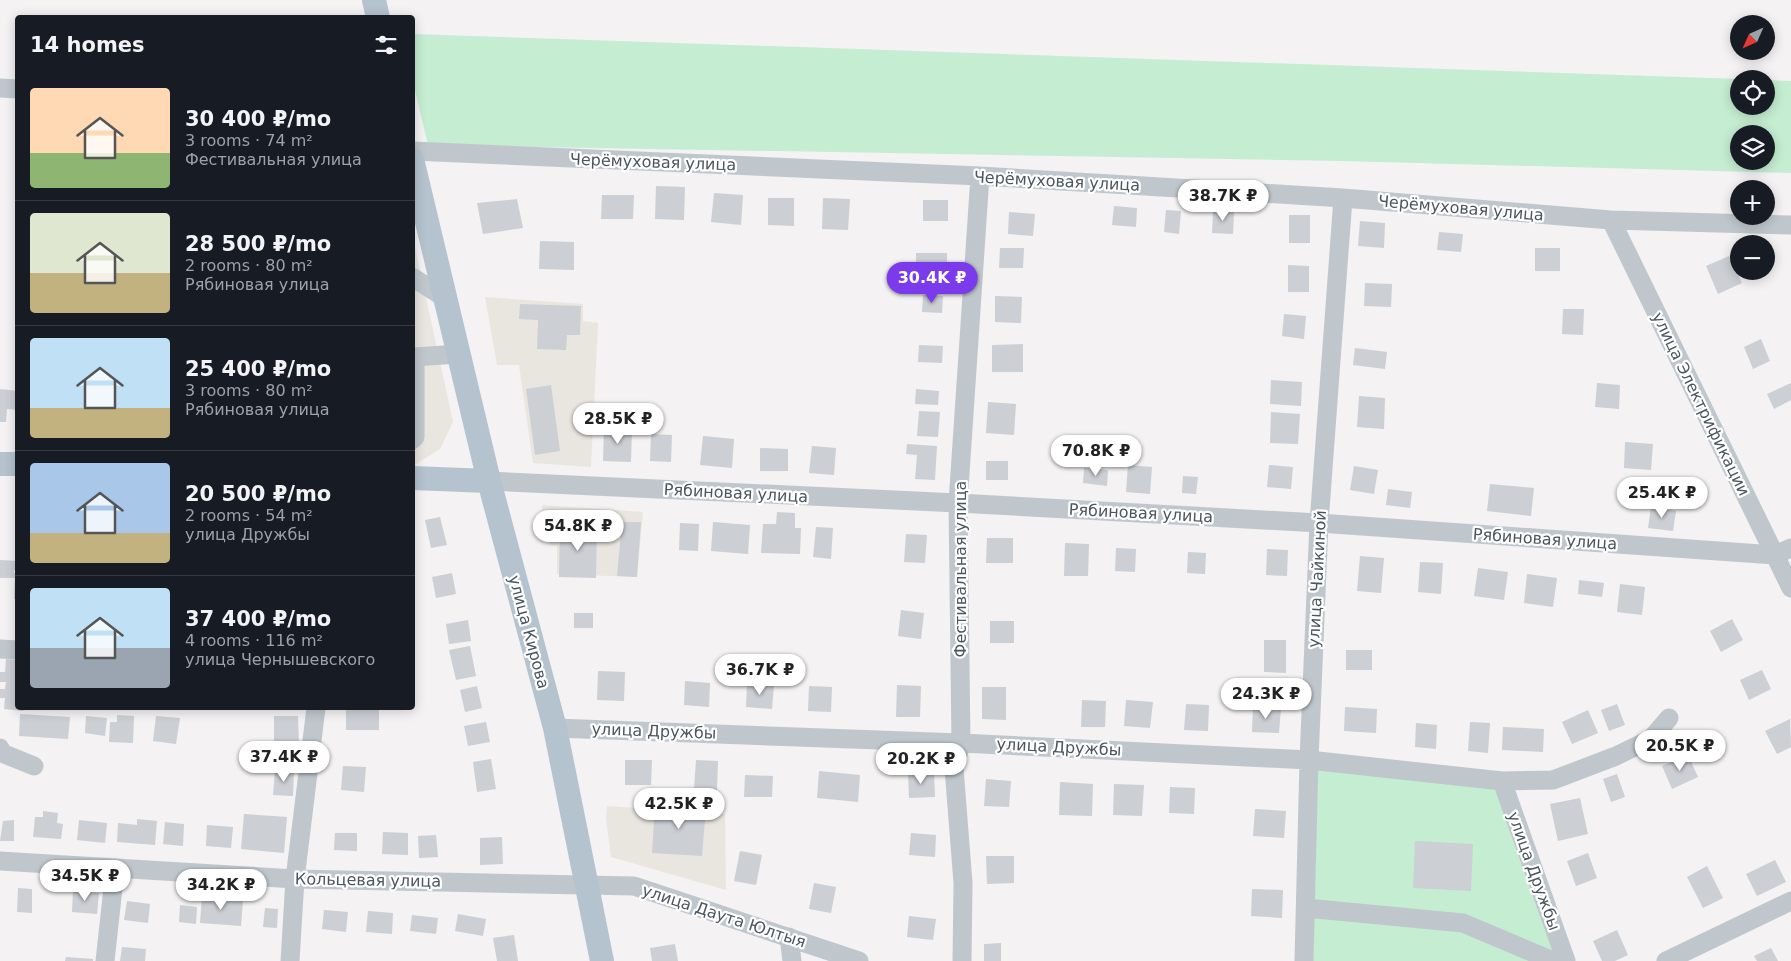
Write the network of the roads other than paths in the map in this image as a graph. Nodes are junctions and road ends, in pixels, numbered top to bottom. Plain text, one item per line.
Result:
1 (374, 0) edge
2 (377, 15) edge
3 (0, 88) edge
4 (15, 89) edge
5 (415, 151) edge
6 (415, 172) edge
7 (980, 176) junction
8 (1343, 198) junction
9 (1611, 220) junction
10 (1791, 225) edge
11 (415, 279) edge
12 (445, 298) junction
13 (458, 354) junction
14 (415, 356) edge
15 (0, 464) edge
16 (15, 464) edge
17 (415, 478) edge
18 (489, 481) junction
19 (958, 503) junction
20 (1319, 523) junction
21 (1783, 551) edge
22 (1791, 588) edge
23 (0, 649) edge
24 (15, 650) edge
25 (316, 710) edge
26 (1669, 718) dead end
27 (555, 728) junction
28 (961, 742) junction
29 (0, 748) edge
30 (1309, 760) junction
31 (34, 766) dead end
32 (1502, 781) junction
33 (0, 861) edge
34 (115, 870) junction
35 (296, 879) junction
36 (587, 885) junction
37 (1791, 901) edge
38 (1306, 908) junction
39 (789, 937) junction
40 (105, 961) edge
41 (290, 961) edge
42 (602, 961) edge
43 (792, 961) edge
44 (859, 961) edge
45 (962, 961) edge
46 (1304, 961) edge
47 (1553, 961) edge
48 (1566, 961) edge
49 (1666, 961) edge

1 - 2 main road
3 - 4 street
5 - 7 street, Черёмуховая улица
6 - 12 main road, улица Кирова
7 - 8 street, Черёмуховая улица
7 - 19 street, Фестивальная улица
8 - 9 street, Черёмуховая улица
8 - 20 street, улица Чайкиной
9 - 10 street, Черёмуховая улица
9 - 21 street, улица Электрификации
11 - 12 street
12 - 13 main road, улица Кирова
13 - 14 street
13 - 18 main road, улица Кирова
15 - 16 main road
17 - 18 main road
18 - 19 street, Рябиновая улица
18 - 27 main road, улица Кирова
19 - 20 street, Рябиновая улица
19 - 28 street, Фестивальная улица
20 - 21 street, Рябиновая улица
20 - 30 street, улица Чайкиной
21 - 22 street, улица Электрификации
23 - 24 street
25 - 35 street
26 - 32 street, улица Дружбы
27 - 28 street, улица Дружбы
27 - 36 main road, улица Кирова
28 - 30 street, улица Дружбы
28 - 45 street, Фестивальная улица
29 - 31 street
30 - 32 street, улица Дружбы
30 - 38 street, улица Чайкиной
32 - 48 street, улица Дружбы
33 - 34 street, Кольцевая улица
34 - 35 street, Кольцевая улица
34 - 40 street
35 - 36 street, Кольцевая улица
35 - 41 street
36 - 39 street, улица Даута Юлтыя
36 - 42 main road, улица Кирова
37 - 49 street
38 - 46 street, улица Чайкиной
38 - 47 street
39 - 43 street
39 - 44 street, улица Даута Юлтыя

